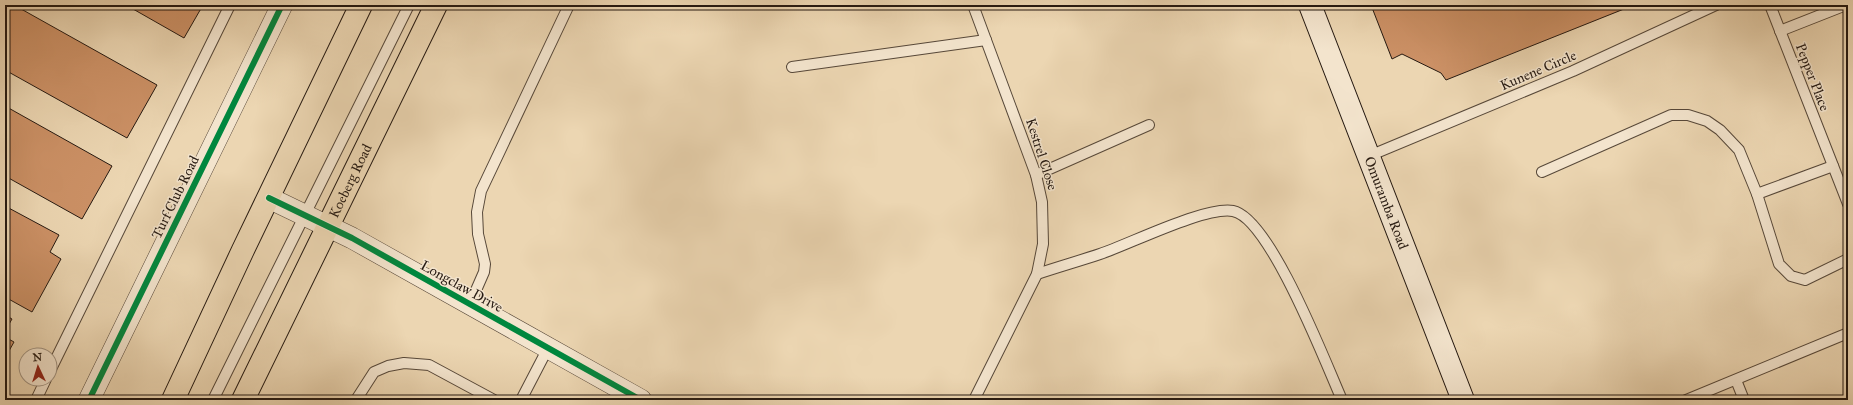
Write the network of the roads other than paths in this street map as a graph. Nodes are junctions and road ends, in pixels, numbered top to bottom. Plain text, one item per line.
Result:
1 (230, 5) edge
2 (282, 5) edge
3 (361, 5) edge
4 (409, 5) edge
5 (436, 5) edge
6 (569, 5) edge
7 (973, 5) edge
8 (1310, 5) edge
9 (1716, 5) edge
10 (1770, 5) edge
11 (1846, 5) edge
12 (1780, 31) junction
13 (986, 40) junction
14 (792, 67) dead end
15 (1149, 125) dead end
16 (1369, 156) junction
17 (1834, 166) junction
18 (1542, 172) dead end
19 (1036, 175) junction
20 (1757, 194) junction
21 (269, 198) junction
22 (1848, 204) edge
23 (305, 216) junction
24 (328, 226) junction
25 (1848, 259) edge
26 (1037, 274) junction
27 (470, 304) junction
28 (1848, 333) edge
29 (548, 348) junction
30 (58, 355) edge
31 (1736, 380) junction
32 (42, 387) edge
33 (36, 400) edge
34 (88, 400) edge
35 (173, 400) edge
36 (213, 400) edge
37 (243, 400) edge
38 (356, 400) edge
39 (494, 400) edge
40 (521, 400) edge
41 (641, 400) edge
42 (974, 400) edge
43 (1342, 400) edge
44 (1463, 400) edge
45 (1686, 400) edge
46 (1744, 400) edge

1 - 30 lane
2 - 34 street, Turf Club Road
3 - 21 main road
4 - 23 lane
5 - 24 main road, Koeberg Road
6 - 27 lane
7 - 13 lane, Kestrel Close
8 - 16 main road, Omuramba Road
9 - 16 lane, Kunene Circle
10 - 12 lane, Pepper Place
11 - 12 lane
12 - 17 lane, Pepper Place
13 - 14 lane
13 - 19 lane, Kestrel Close
15 - 19 lane
16 - 44 main road, Omuramba Road
17 - 20 lane
17 - 22 lane, Pepper Place
18 - 20 lane
19 - 26 lane, Kestrel Close
20 - 25 lane
21 - 23 street, Longclaw Drive
21 - 35 main road
23 - 24 street, Longclaw Drive
23 - 36 lane
24 - 27 street, Longclaw Drive
24 - 37 main road, Koeberg Road
26 - 42 lane, Kestrel Close
26 - 43 lane
27 - 29 street, Longclaw Drive
28 - 31 lane
29 - 40 lane
29 - 41 street, Longclaw Drive
31 - 45 lane
31 - 46 lane
32 - 33 lane
38 - 39 lane

